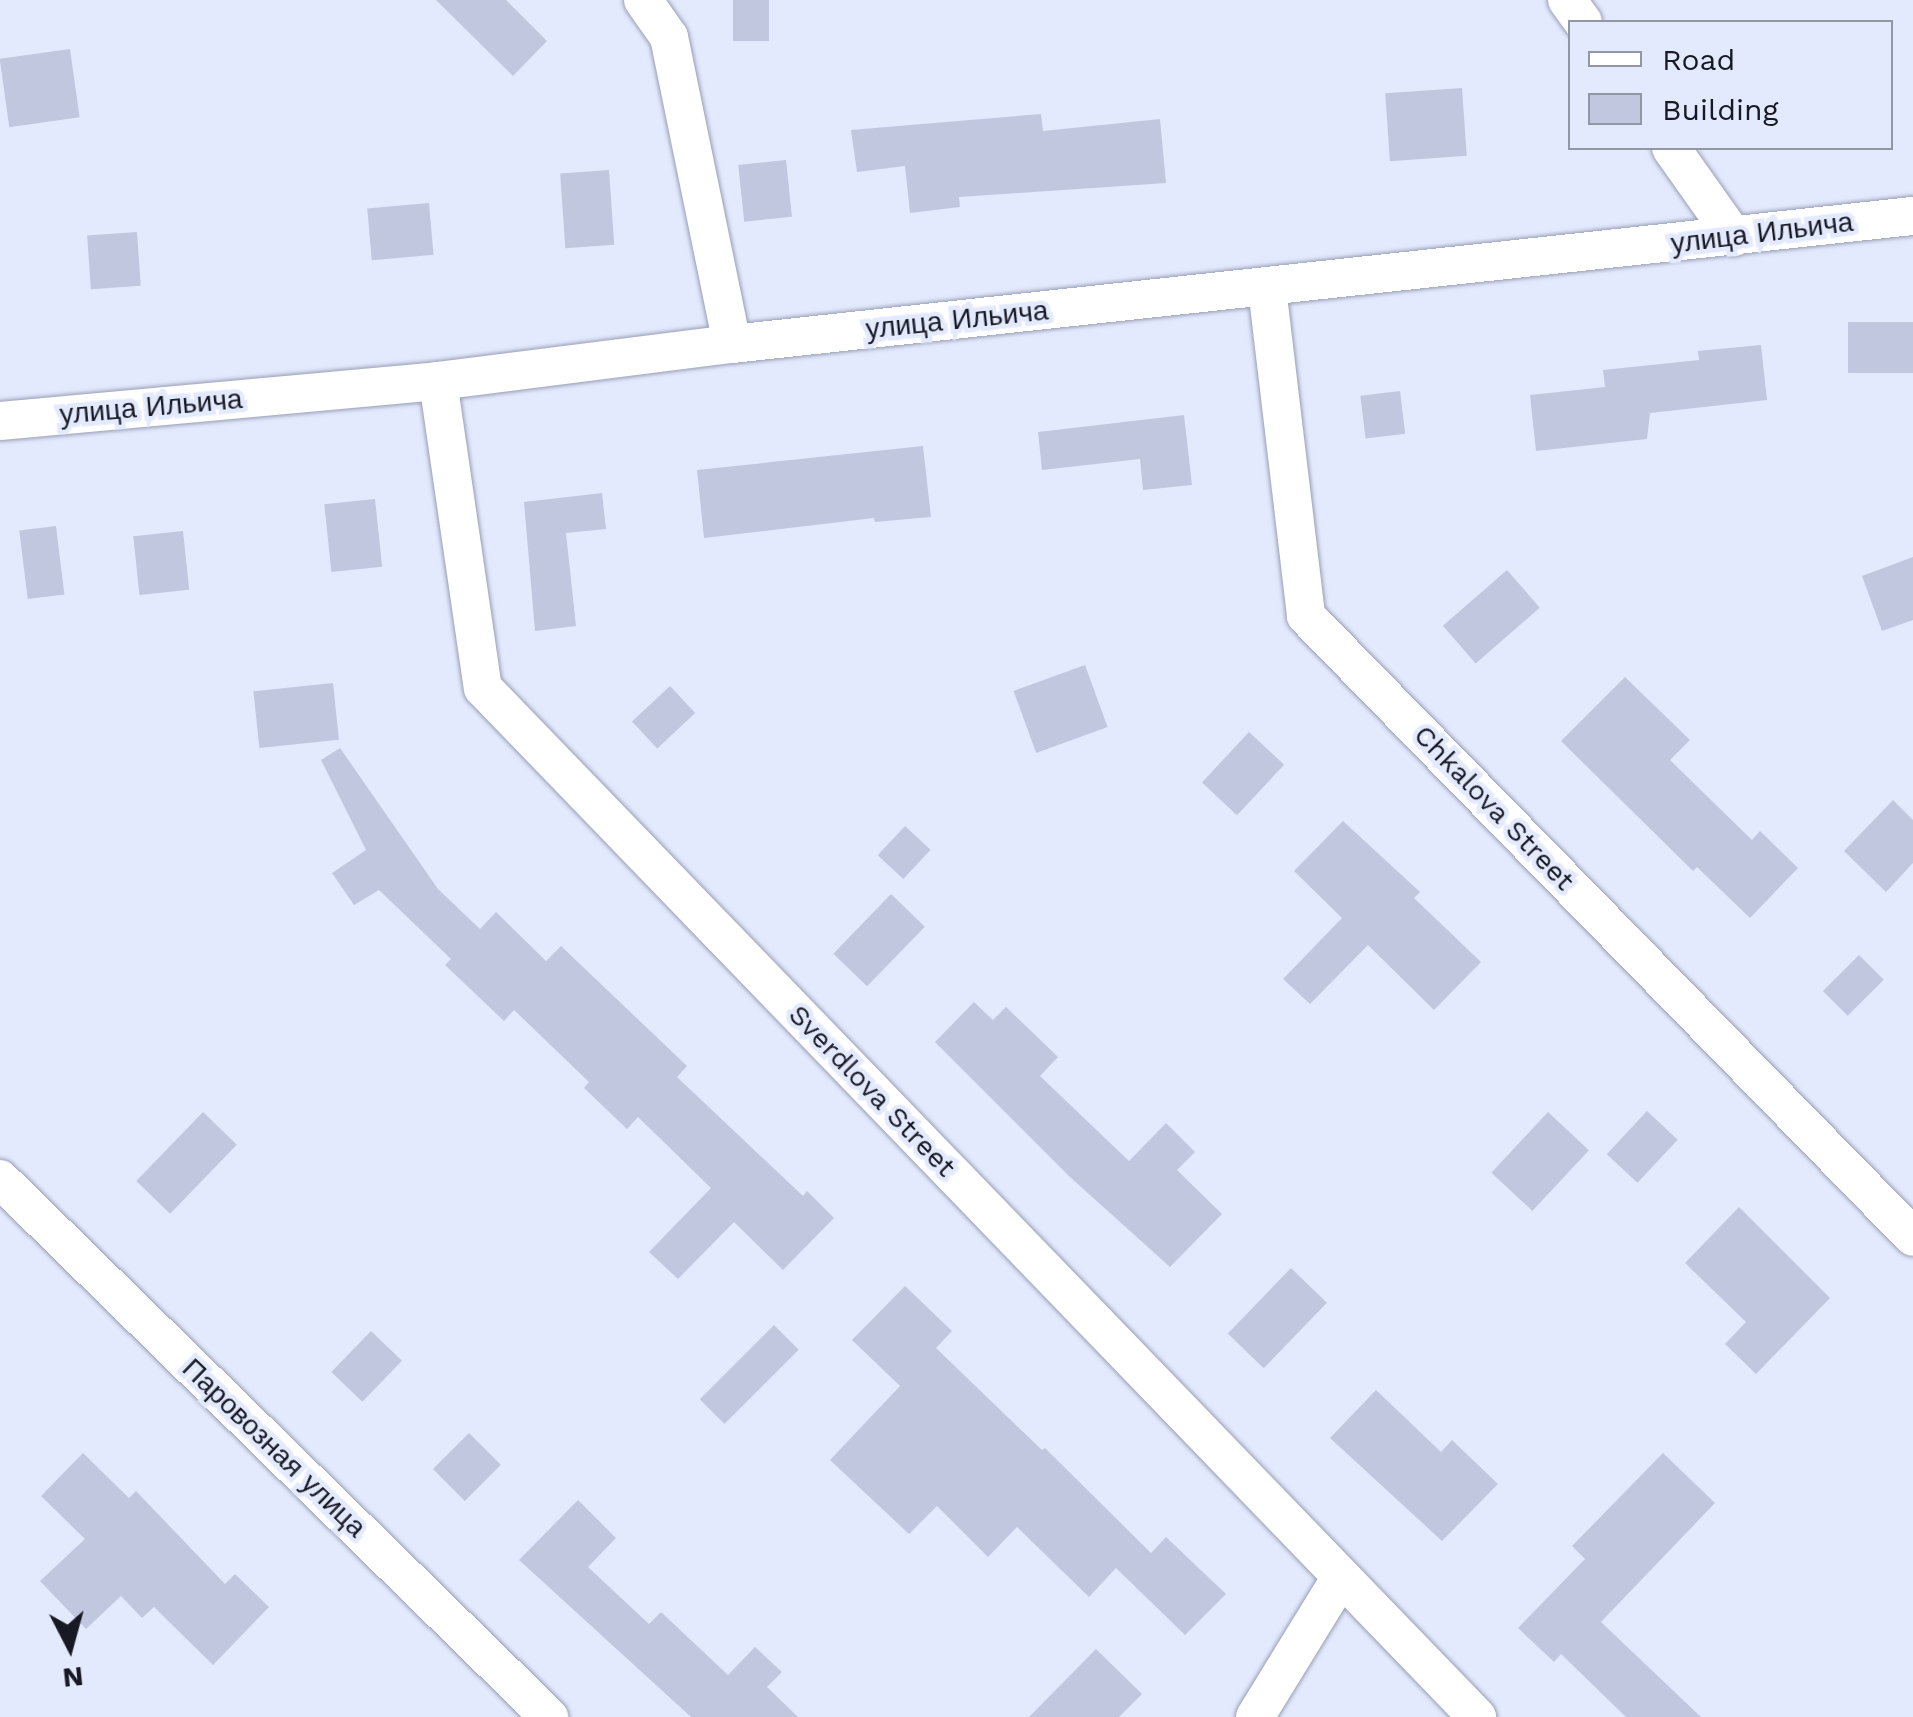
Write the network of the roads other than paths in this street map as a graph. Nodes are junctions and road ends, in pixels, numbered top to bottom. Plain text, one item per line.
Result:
1 (643, 0) edge
2 (1673, 150) edge
3 (1913, 216) edge
4 (1734, 237) junction
5 (1267, 288) junction
6 (732, 344) junction
7 (438, 381) junction
8 (0, 421) edge
9 (0, 1178) edge
10 (1913, 1237) edge
11 (1342, 1576) junction
12 (549, 1717) edge
13 (1254, 1717) edge
14 (1477, 1717) edge

1 - 6 street
2 - 4 street
3 - 4 street, улица Ильича
4 - 5 street, улица Ильича
5 - 6 street, улица Ильича
5 - 10 street, Chkalova Street
6 - 7 street, улица Ильича
7 - 8 street, улица Ильича
7 - 11 street, Sverdlova Street
9 - 12 street, Паровозная улица
11 - 13 street
11 - 14 street, Sverdlova Street

